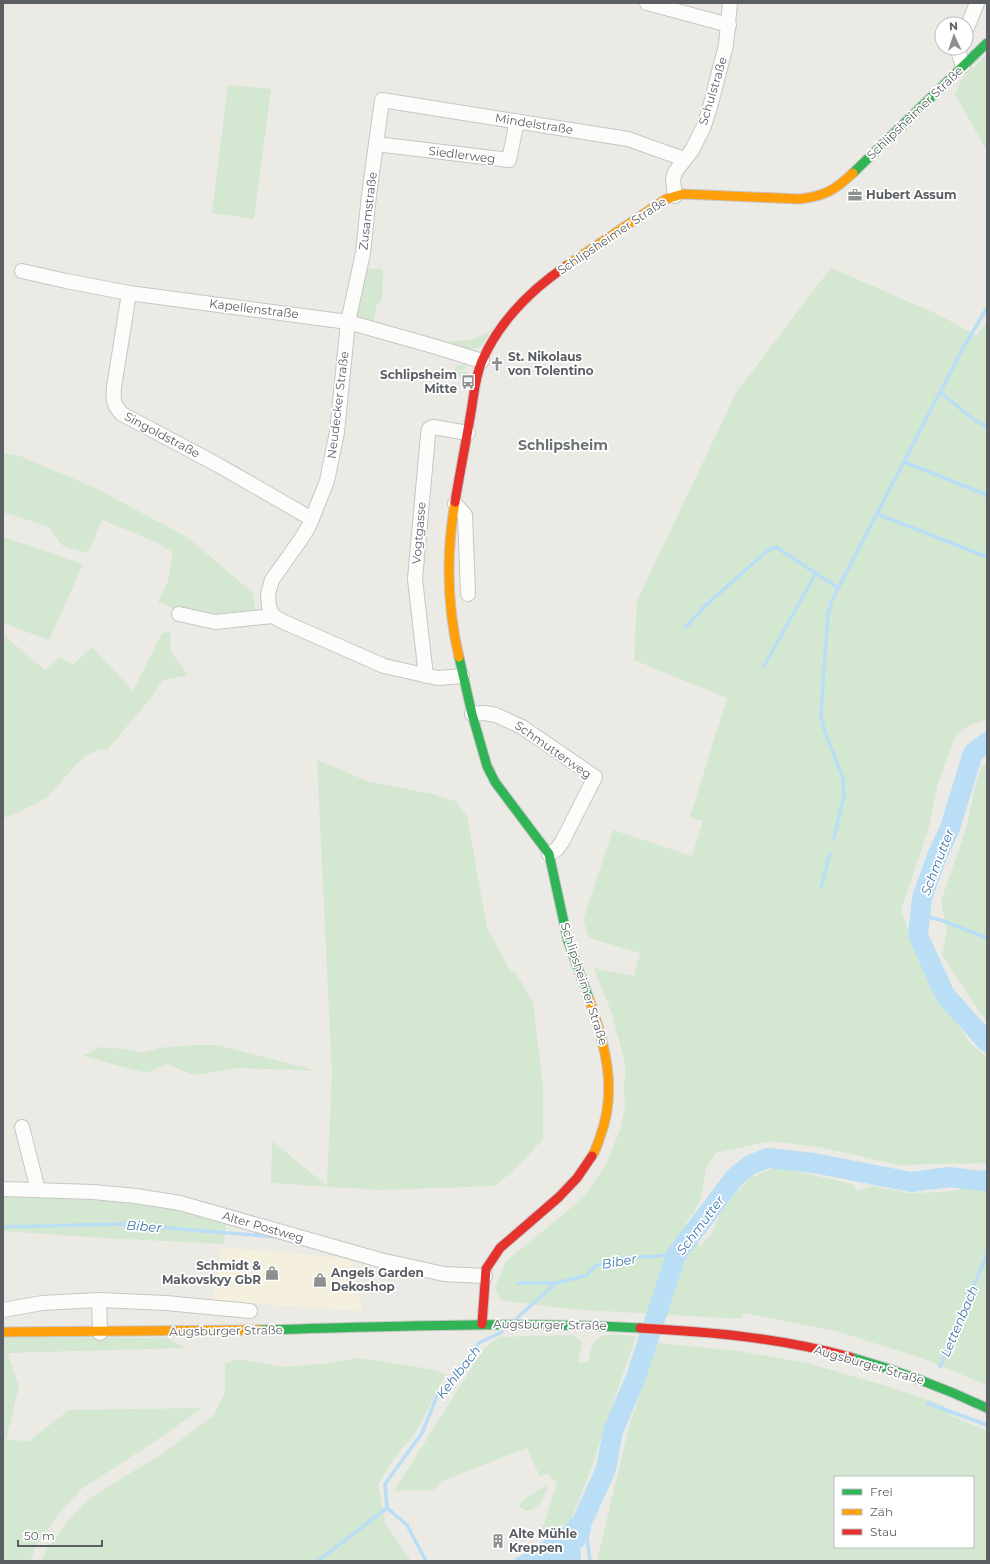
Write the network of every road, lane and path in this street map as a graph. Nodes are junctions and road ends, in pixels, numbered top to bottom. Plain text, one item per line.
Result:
1 (647, 3) edge
2 (730, 3) edge
3 (977, 3) edge
4 (972, 16) edge
5 (729, 26) junction
6 (987, 43) edge
7 (960, 56) edge
8 (963, 66) junction
9 (382, 100) joint
10 (517, 121) junction
11 (376, 144) junction
12 (684, 159) junction
13 (675, 196) junction
14 (22, 271) dead end
15 (129, 293) junction
16 (348, 322) junction
17 (482, 361) junction
18 (468, 433) junction
19 (455, 504) junction
20 (312, 519) junction
21 (468, 594) dead end
22 (179, 614) dead end
23 (273, 616) junction
24 (426, 676) junction
25 (462, 676) junction
26 (472, 714) junction
27 (549, 854) junction
28 (22, 1127) dead end
29 (3, 1189) edge
30 (38, 1190) junction
31 (484, 1276) junction
32 (99, 1300) junction
33 (3, 1310) edge
34 (250, 1310) dead end
35 (486, 1324) junction
36 (3, 1332) edge
37 (100, 1333) junction
38 (987, 1408) edge

1 - 5 street
2 - 5 street, Schulstraße
3 - 4 street
5 - 12 street, Schulstraße
6 - 8 street, Schlipsheimer Straße
7 - 8 street
8 - 13 street, Schlipsheimer Straße
9 - 10 street, Mindelstraße
9 - 11 street, Zusamstraße
10 - 11 street, Siedlerweg
10 - 12 street, Mindelstraße
11 - 16 street, Zusamstraße
12 - 13 street, Schulstraße
13 - 17 street, Schlipsheimer Straße
14 - 15 street, Kapellenstraße
15 - 16 street, Kapellenstraße
15 - 20 street, Singoldstraße
16 - 17 street, Kapellenstraße
16 - 20 street, Neudecker Straße
17 - 18 street, Schlipsheimer Straße
18 - 19 street, Schlipsheimer Straße
18 - 24 street, Vogtgasse
19 - 21 street
19 - 25 street, Schlipsheimer Straße
20 - 23 street, Neudecker Straße
22 - 23 street
23 - 24 street
24 - 25 street
25 - 26 street, Schlipsheimer Straße
26 - 27 street, Schlipsheimer Straße
26 - 27 street, Schmutterweg
27 - 31 street, Schlipsheimer Straße
28 - 30 street
29 - 30 street, Alter Postweg
30 - 31 street, Alter Postweg
31 - 35 street, Schlipsheimer Straße
32 - 33 street, Augsburger Straße
32 - 34 street, Augsburger Straße
32 - 37 street
35 - 37 street, Augsburger Straße
35 - 38 street, Augsburger Straße
36 - 37 street, Augsburger Straße

